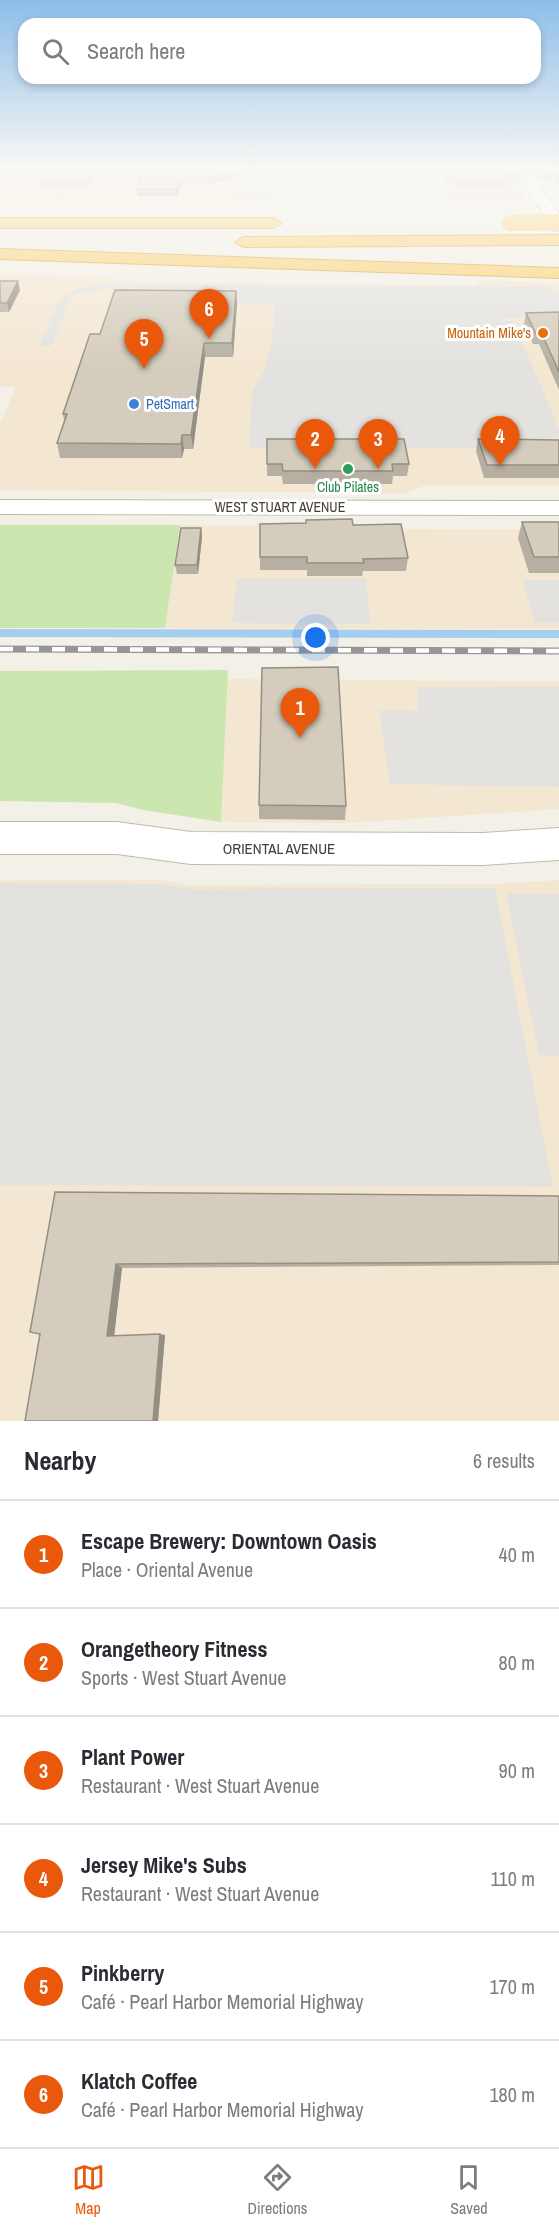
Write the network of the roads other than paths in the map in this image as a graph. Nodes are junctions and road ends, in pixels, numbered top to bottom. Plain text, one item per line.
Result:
1 (559, 240) edge
2 (142, 242) dead end
3 (226, 242) dead end
4 (0, 243) edge
5 (0, 254) edge
6 (559, 273) edge
7 (0, 507) edge
8 (559, 508) edge
9 (0, 838) edge
10 (559, 844) edge

1 - 3 highway
2 - 4 highway
5 - 6 highway
7 - 8 street, WEST STUART AVENUE
9 - 10 street, ORIENTAL AVENUE

